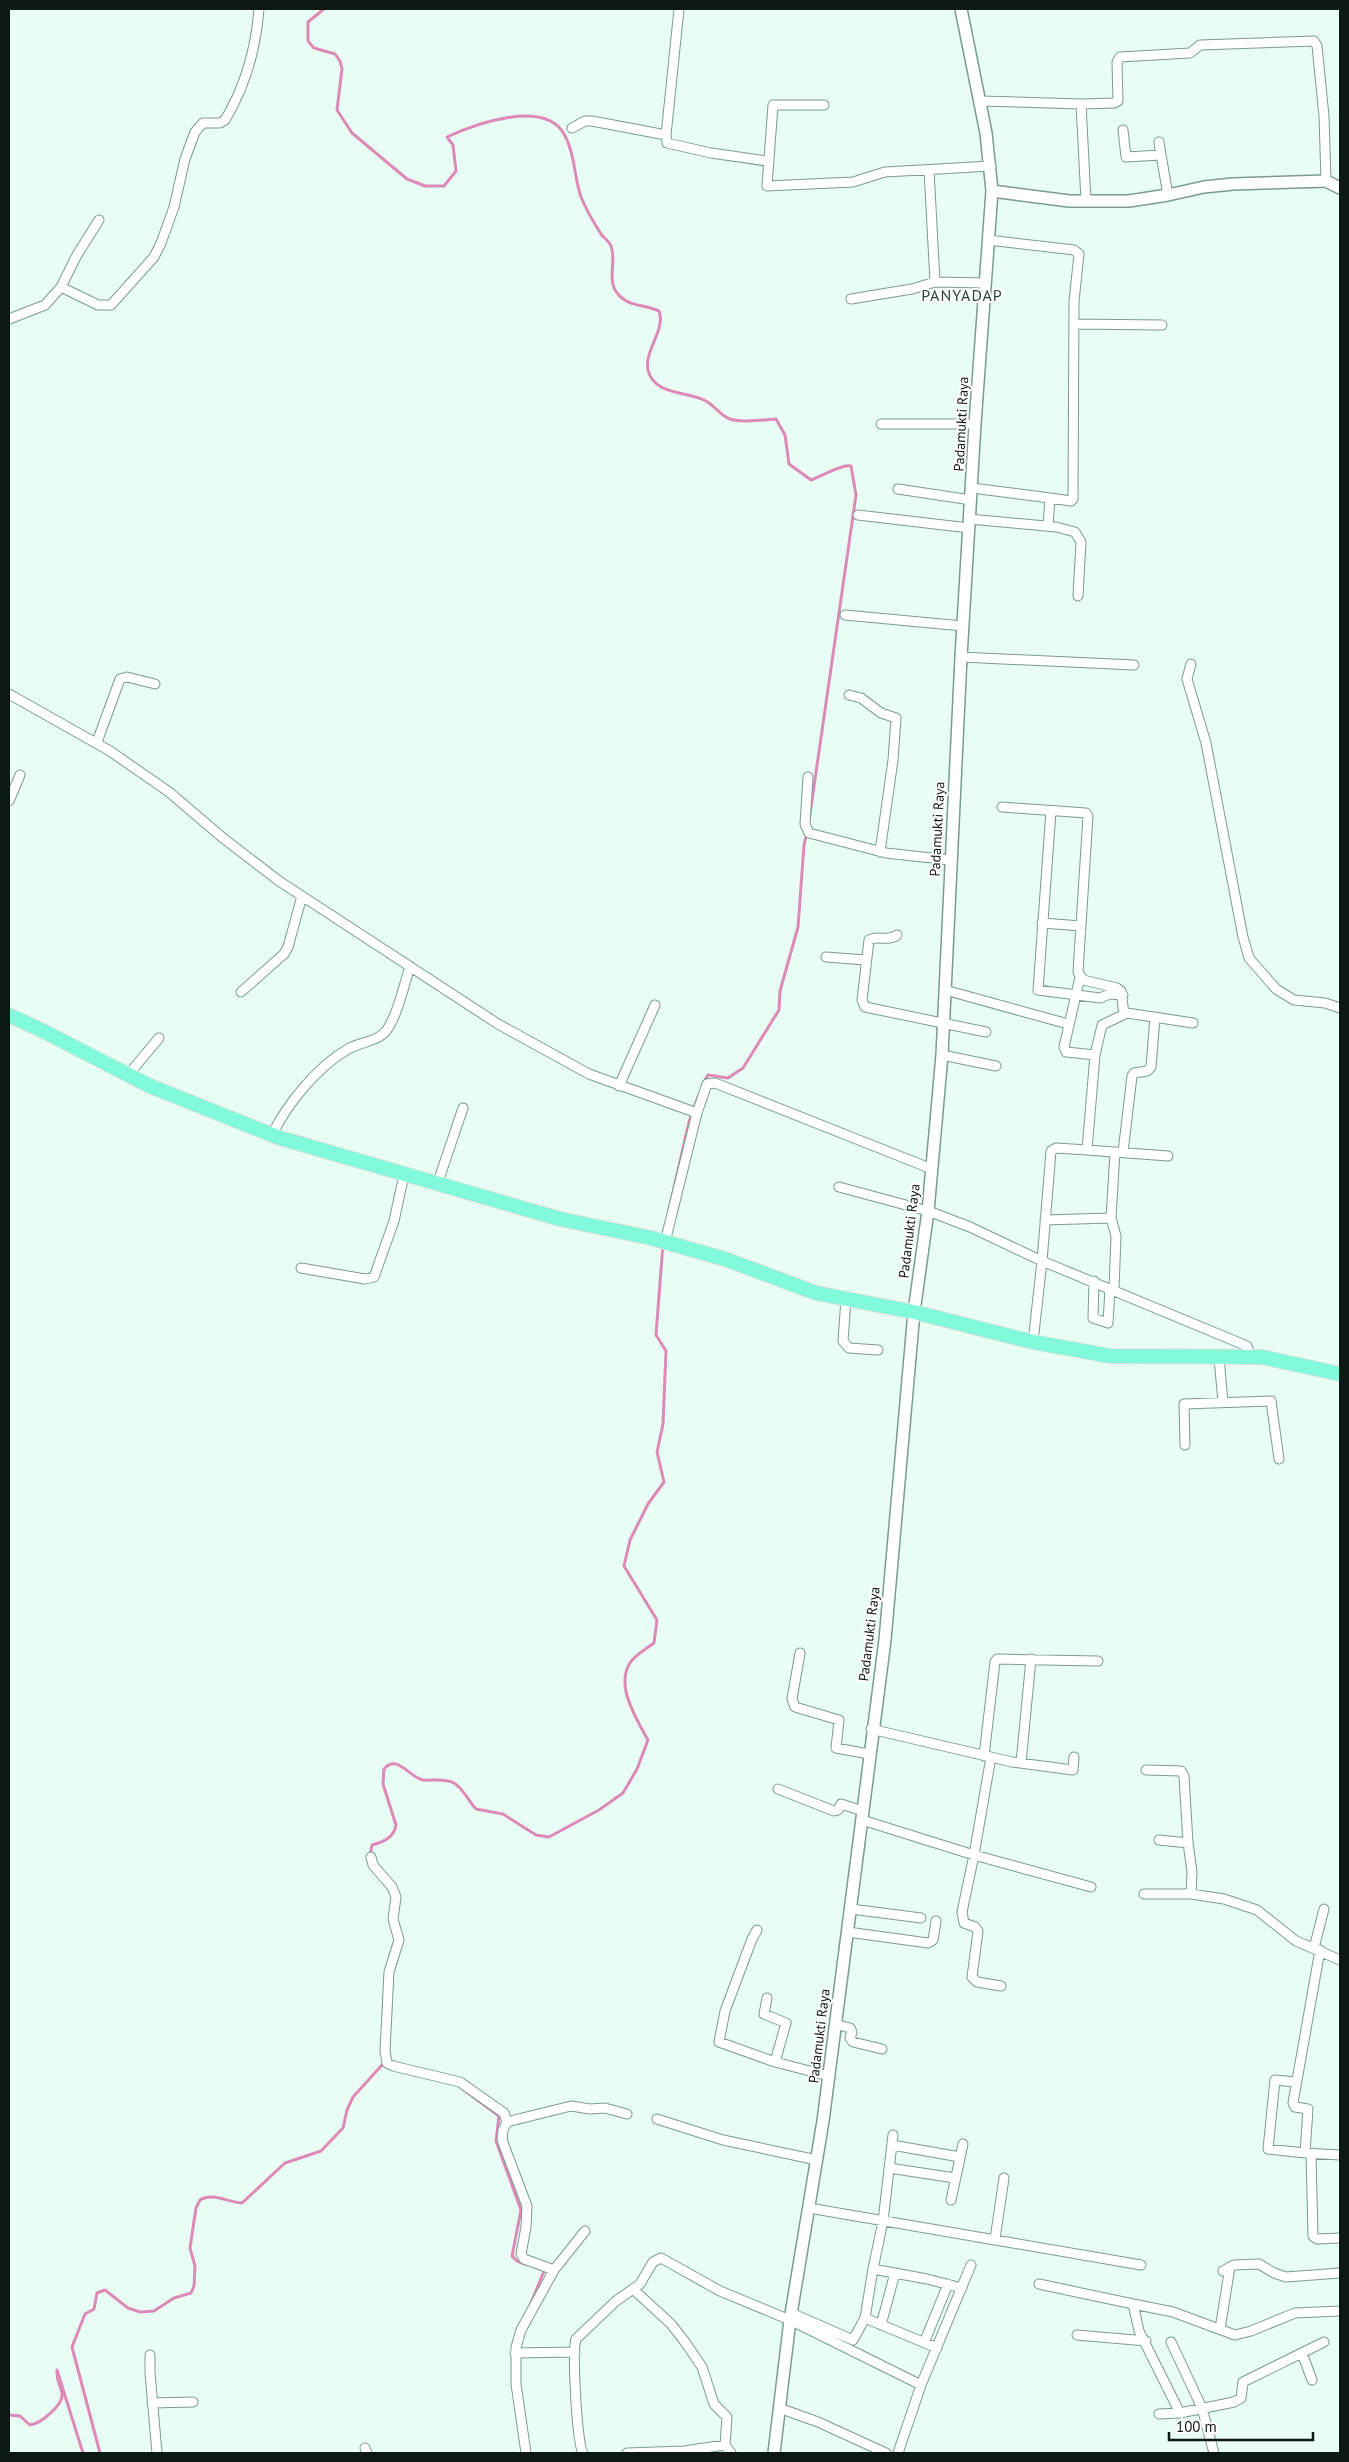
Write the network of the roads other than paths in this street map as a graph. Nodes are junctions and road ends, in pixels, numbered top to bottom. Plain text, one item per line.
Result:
1 (259, 9) edge
2 (679, 9) edge
3 (961, 9) edge
4 (981, 101) junction
5 (1081, 104) junction
6 (824, 105) dead end
7 (572, 128) dead end
8 (1123, 130) dead end
9 (666, 134) junction
10 (1159, 142) dead end
11 (1162, 155) junction
12 (767, 161) junction
13 (989, 166) junction
14 (929, 170) junction
15 (1326, 181) junction
16 (1340, 188) edge
17 (992, 191) junction
18 (1168, 195) junction
19 (1086, 201) junction
20 (99, 220) dead end
21 (988, 240) junction
22 (935, 282) junction
23 (985, 283) junction
24 (61, 287) junction
25 (851, 299) dead end
26 (9, 318) edge
27 (1074, 324) junction
28 (1162, 325) dead end
29 (881, 424) dead end
30 (975, 424) junction
31 (972, 488) junction
32 (898, 489) dead end
33 (1050, 498) junction
34 (971, 500) junction
35 (858, 515) dead end
36 (969, 524) junction
37 (1048, 526) junction
38 (1078, 596) dead end
39 (844, 615) dead end
40 (963, 626) junction
41 (961, 657) junction
42 (1191, 664) dead end
43 (1134, 665) dead end
44 (155, 684) dead end
45 (9, 694) edge
46 (849, 695) dead end
47 (97, 742) junction
48 (20, 775) dead end
49 (808, 777) dead end
50 (9, 801) edge
51 (1002, 807) dead end
52 (1051, 811) junction
53 (880, 852) junction
54 (950, 860) junction
55 (302, 896) junction
56 (1042, 923) junction
57 (1081, 926) junction
58 (897, 936) dead end
59 (826, 957) dead end
60 (866, 960) junction
61 (410, 967) junction
62 (1080, 977) junction
63 (945, 990) junction
64 (241, 992) dead end
65 (1123, 995) junction
66 (1076, 996) junction
67 (655, 1005) dead end
68 (1340, 1008) edge
69 (1124, 1014) junction
70 (9, 1015) edge
71 (1155, 1017) junction
72 (943, 1022) junction
73 (1193, 1023) dead end
74 (1068, 1024) junction
75 (986, 1032) dead end
76 (159, 1038) dead end
77 (942, 1055) junction
78 (1095, 1055) junction
79 (996, 1066) dead end
80 (128, 1074) junction
81 (619, 1086) junction
82 (463, 1108) dead end
83 (697, 1113) junction
84 (272, 1135) junction
85 (1087, 1150) junction
86 (1119, 1152) junction
87 (1168, 1156) dead end
88 (932, 1169) junction
89 (404, 1175) junction
90 (437, 1185) junction
91 (839, 1188) dead end
92 (928, 1211) junction
93 (1111, 1218) junction
94 (1045, 1220) junction
95 (665, 1242) junction
96 (1042, 1261) junction
97 (300, 1268) dead end
98 (1094, 1281) junction
99 (1112, 1288) junction
100 (846, 1299) junction
101 (914, 1312) junction
102 (1033, 1342) junction
103 (878, 1350) dead end
104 (1251, 1357) junction
105 (1219, 1358) junction
106 (1340, 1374) edge
107 (1223, 1402) junction
108 (1185, 1445) dead end
109 (1279, 1458) dead end
110 (800, 1654) dead end
111 (1031, 1659) junction
112 (1098, 1662) dead end
113 (872, 1729) junction
114 (869, 1754) junction
115 (987, 1757) junction
116 (1074, 1757) dead end
117 (1021, 1763) junction
118 (1146, 1770) dead end
119 (778, 1789) dead end
120 (863, 1816) junction
121 (1159, 1840) dead end
122 (1188, 1843) junction
123 (974, 1855) junction
124 (371, 1857) dead end
125 (1091, 1887) dead end
126 (1144, 1894) dead end
127 (1191, 1894) junction
128 (850, 1909) junction
129 (1324, 1909) dead end
130 (921, 1918) dead end
131 (936, 1921) dead end
132 (757, 1930) dead end
133 (848, 1932) junction
134 (1317, 1949) junction
135 (1340, 1960) edge
136 (1001, 1986) dead end
137 (767, 1998) dead end
138 (835, 2024) junction
139 (882, 2049) dead end
140 (775, 2062) junction
141 (828, 2076) junction
142 (1296, 2082) junction
143 (627, 2114) dead end
144 (657, 2119) dead end
145 (507, 2122) junction
146 (893, 2135) dead end
147 (963, 2144) dead end
148 (892, 2145) junction
149 (1308, 2154) junction
150 (1340, 2155) edge
151 (960, 2157) junction
152 (817, 2160) junction
153 (889, 2168) junction
154 (955, 2178) junction
155 (1004, 2178) dead end
156 (951, 2200) dead end
157 (809, 2208) junction
158 (883, 2221) junction
159 (585, 2231) dead end
160 (1340, 2238) edge
161 (995, 2239) junction
162 (1141, 2264) dead end
163 (971, 2265) dead end
164 (873, 2269) junction
165 (554, 2270) junction
166 (895, 2273) junction
167 (1340, 2273) edge
168 (948, 2284) junction
169 (1038, 2284) dead end
170 (962, 2288) junction
171 (634, 2290) junction
172 (1133, 2304) junction
173 (1340, 2311) edge
174 (791, 2316) junction
175 (864, 2318) junction
176 (880, 2325) junction
177 (1220, 2330) junction
178 (1077, 2335) dead end
179 (1146, 2341) junction
180 (1171, 2342) dead end
181 (1324, 2342) dead end
182 (924, 2343) junction
183 (937, 2348) junction
184 (575, 2352) junction
185 (515, 2353) junction
186 (1302, 2353) junction
187 (150, 2355) dead end
188 (1312, 2380) dead end
189 (921, 2385) junction
190 (194, 2402) dead end
191 (152, 2403) junction
192 (779, 2408) junction
193 (1202, 2408) junction
194 (1180, 2413) junction
195 (1159, 2414) dead end
196 (725, 2445) junction
197 (157, 2453) edge
198 (526, 2453) edge
199 (583, 2453) edge
200 (627, 2453) edge
201 (731, 2453) edge
202 (774, 2453) edge
203 (886, 2453) edge
204 (898, 2453) edge
205 (1214, 2453) edge

1 - 24 street
2 - 9 street
3 - 4 street, Padamukti Raya
4 - 5 street
4 - 13 street, Padamukti Raya
5 - 15 street
5 - 19 street
6 - 12 street
7 - 9 street
8 - 11 street
9 - 12 street
10 - 11 street
11 - 18 street
12 - 14 street
13 - 14 street
13 - 17 street, Padamukti Raya
14 - 22 street
15 - 16 street
15 - 18 street
17 - 19 street
17 - 21 street, Padamukti Raya
18 - 19 street
20 - 24 street
21 - 23 street, Padamukti Raya
21 - 27 street
22 - 23 street
22 - 25 street
23 - 30 street, Padamukti Raya
24 - 26 street
27 - 28 street
27 - 33 street
29 - 30 street
30 - 31 street, Padamukti Raya
31 - 33 street
31 - 34 street, Padamukti Raya
32 - 34 street
33 - 37 street
34 - 36 street, Padamukti Raya
35 - 36 street
36 - 37 street
36 - 40 street, Padamukti Raya
37 - 38 street
39 - 40 street
40 - 41 street, Padamukti Raya
41 - 43 street
41 - 54 street, Padamukti Raya
42 - 68 street
44 - 47 street
45 - 47 street
46 - 53 street
47 - 55 street
48 - 50 street
49 - 53 street
51 - 52 street
52 - 56 street
52 - 57 street
53 - 54 street
54 - 63 street, Padamukti Raya
55 - 61 street
55 - 64 street
56 - 57 street
56 - 66 street
57 - 62 street
58 - 60 street
59 - 60 street
60 - 72 street
61 - 81 street
61 - 84 street
62 - 65 street
62 - 66 street
63 - 72 street, Padamukti Raya
63 - 74 street
65 - 66 street
65 - 69 street
66 - 74 street
67 - 81 street
69 - 71 street
69 - 78 street
70 - 80 main road
71 - 73 street
71 - 86 street
72 - 75 street
72 - 77 street, Padamukti Raya
74 - 78 street
76 - 80 street
77 - 79 street
77 - 88 street, Padamukti Raya
78 - 85 street
80 - 84 main road
81 - 83 street
82 - 90 street
83 - 88 street
83 - 95 street
84 - 89 main road
85 - 86 street
85 - 94 street
86 - 87 street
86 - 93 street
88 - 92 street, Padamukti Raya
89 - 90 main road
89 - 97 street
90 - 95 main road
91 - 92 street
92 - 96 street
92 - 101 street, Padamukti Raya
93 - 94 street
93 - 99 street
94 - 96 street
95 - 100 main road
96 - 98 street
96 - 102 street
98 - 99 street
98 - 99 street
99 - 104 street
100 - 101 main road
100 - 103 street
101 - 102 main road
101 - 113 street, Padamukti Raya
102 - 105 main road
104 - 105 main road
104 - 106 main road
105 - 107 street
107 - 108 street
107 - 109 street
110 - 114 street
111 - 112 street
111 - 115 street
111 - 117 street
113 - 114 street, Padamukti Raya
113 - 115 street
114 - 120 street, Padamukti Raya
115 - 117 street
115 - 123 street
116 - 117 street
118 - 122 street
119 - 120 street
120 - 123 street
120 - 128 street, Padamukti Raya
121 - 122 street
122 - 127 street
123 - 125 street
123 - 136 street
124 - 145 street
126 - 127 street
127 - 134 street
128 - 130 street
128 - 133 street, Padamukti Raya
129 - 134 street
131 - 133 street
132 - 140 street
133 - 138 street, Padamukti Raya
134 - 135 street
134 - 142 street
137 - 140 street
138 - 139 street
138 - 141 street, Padamukti Raya
140 - 141 street
141 - 152 street, Padamukti Raya
142 - 149 street
142 - 149 street
143 - 145 street
144 - 152 street
145 - 165 street
146 - 148 street
147 - 151 street
148 - 151 street
148 - 153 street
149 - 150 street
149 - 160 street
151 - 154 street
152 - 157 street, Padamukti Raya
153 - 154 street
153 - 158 street
154 - 156 street
155 - 161 street
157 - 158 street
157 - 174 street, Padamukti Raya
158 - 161 street
158 - 164 street
159 - 165 street
161 - 162 street
163 - 170 street
164 - 166 street
164 - 175 street
165 - 185 street
166 - 168 street
166 - 176 street
167 - 177 street
168 - 170 street
168 - 182 street
169 - 172 street
170 - 183 street
171 - 174 street
171 - 184 street
171 - 196 street
172 - 177 street
172 - 179 street
173 - 177 street
174 - 175 street
174 - 189 street
174 - 192 street, Padamukti Raya
175 - 176 street
176 - 182 street
178 - 179 street
179 - 194 street
180 - 193 street
181 - 186 street
182 - 183 street
183 - 189 street
184 - 185 street
184 - 199 street
185 - 198 street
186 - 188 street
186 - 193 street
187 - 191 street
189 - 204 street
190 - 191 street
191 - 197 street
192 - 202 street, Padamukti Raya
192 - 203 street
193 - 194 street
193 - 205 street
194 - 195 street
196 - 200 street
196 - 201 street

